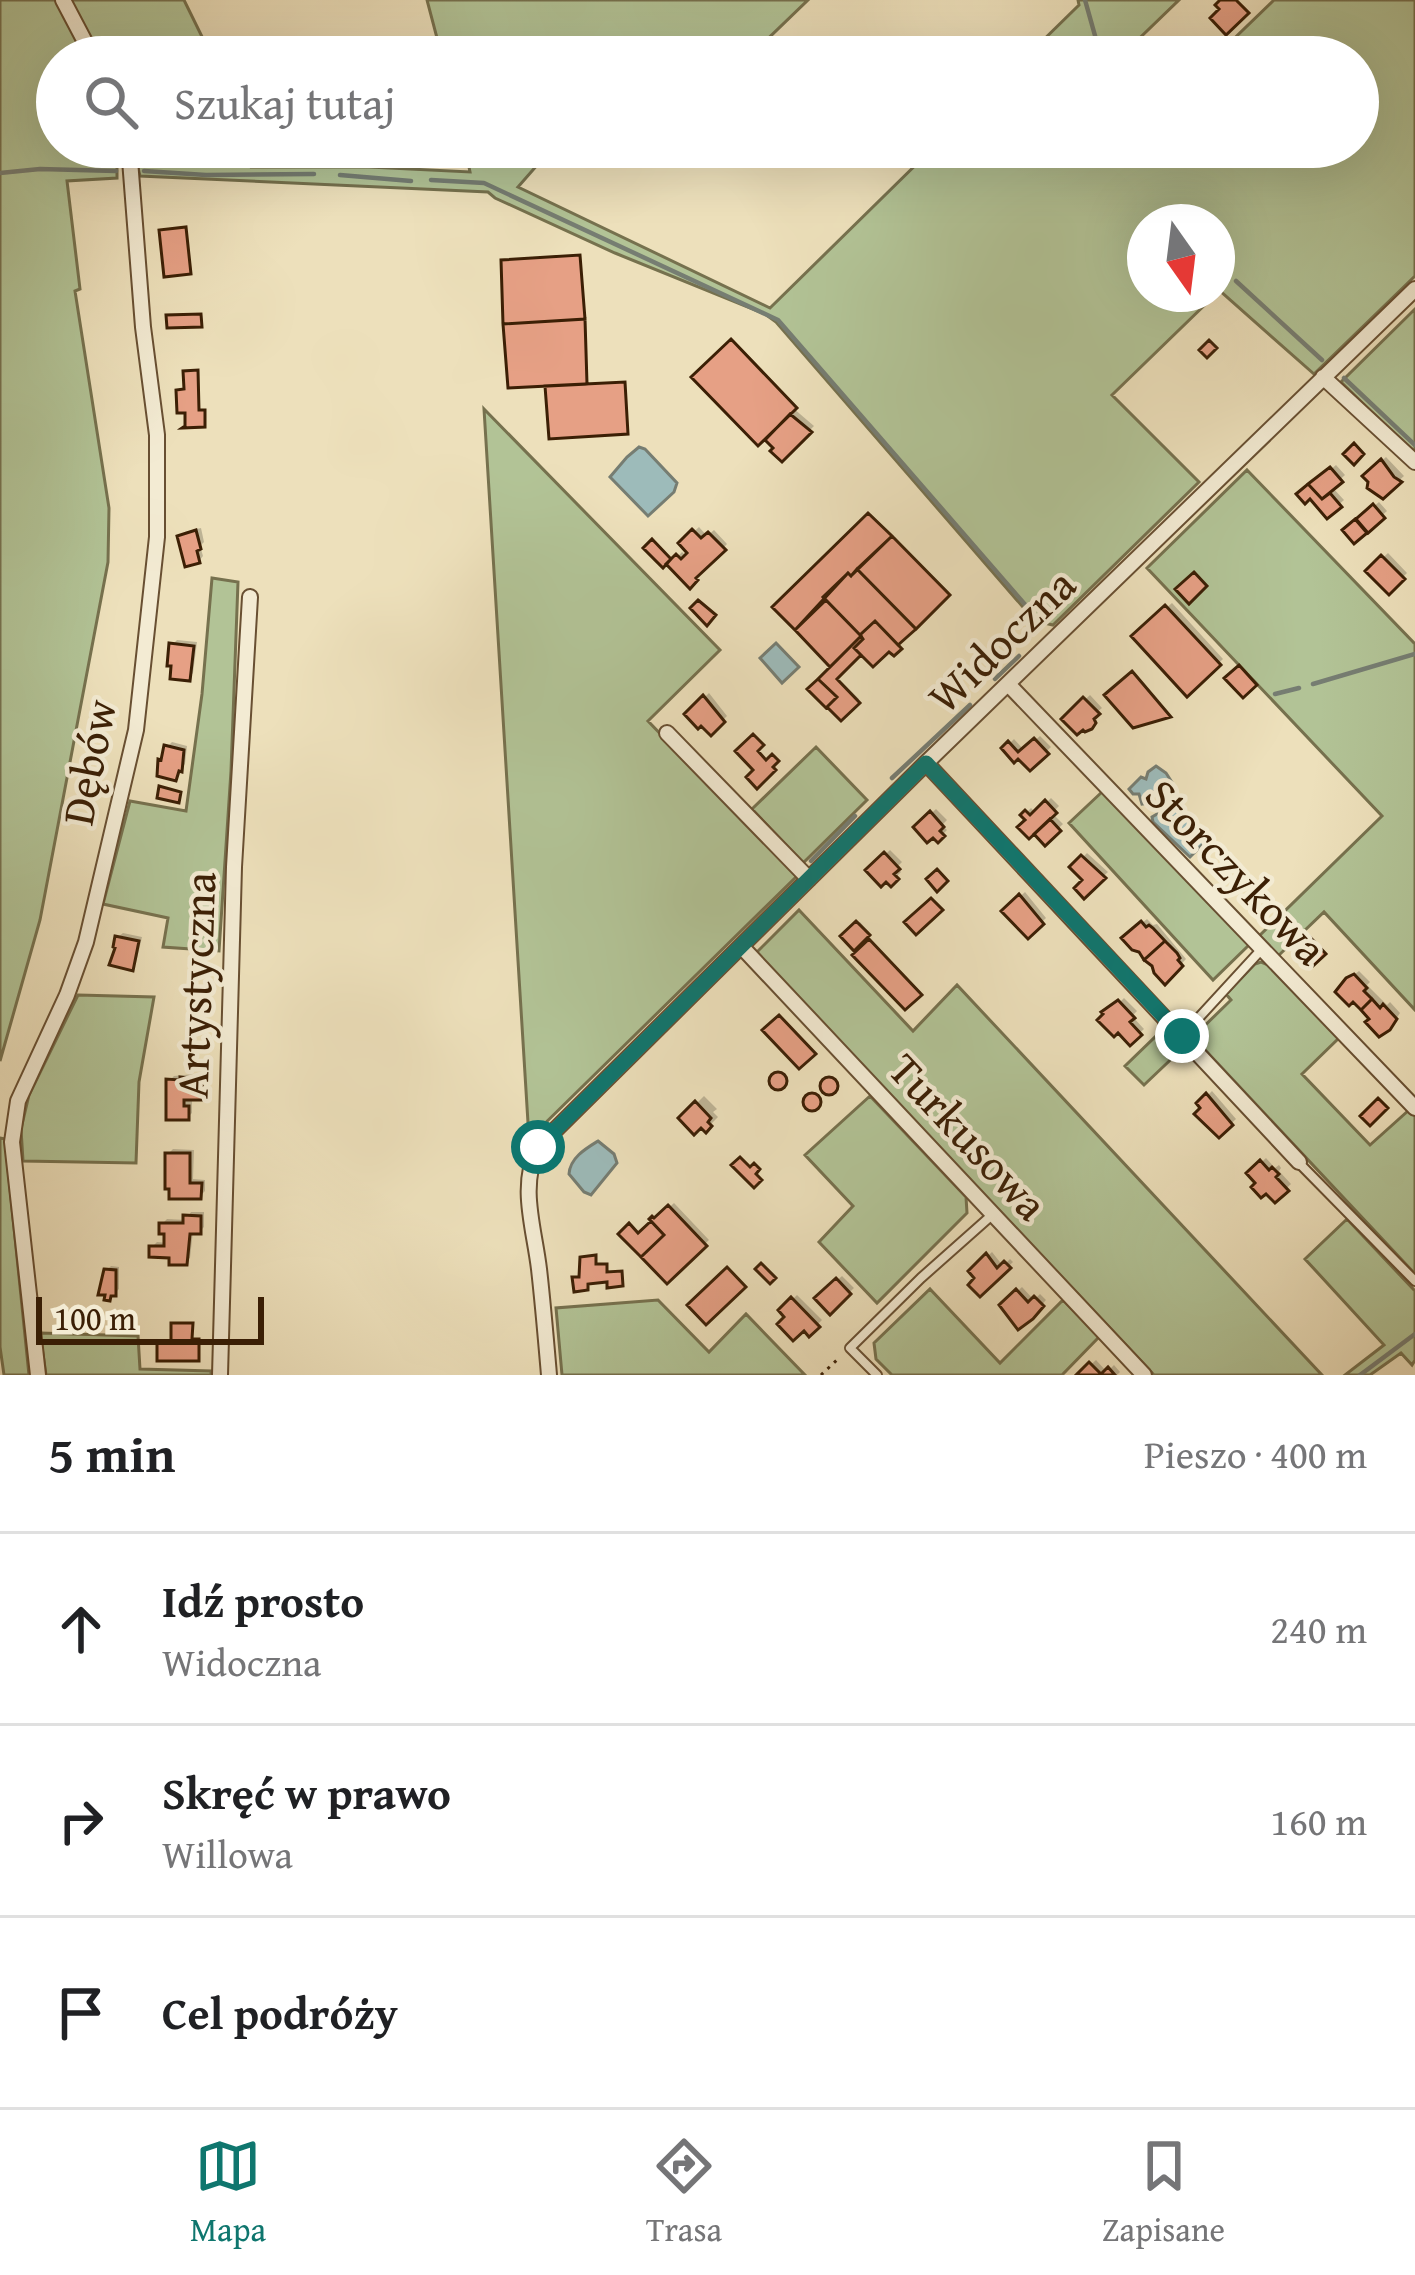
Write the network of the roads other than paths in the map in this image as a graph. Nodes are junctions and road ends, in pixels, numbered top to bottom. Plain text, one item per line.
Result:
1 (63, 0) edge
2 (82, 36) edge
3 (131, 168) edge
4 (1415, 289) edge
5 (1323, 377) junction
6 (1415, 462) edge
7 (250, 597) dead end
8 (1008, 684) junction
9 (667, 733) dead end
10 (926, 763) junction
11 (809, 879) junction
12 (741, 946) junction
13 (1262, 949) junction
14 (1182, 1036) junction
15 (1415, 1108) edge
16 (1299, 1162) joint
17 (993, 1214) junction
18 (1415, 1281) edge
19 (38, 1375) edge
20 (220, 1375) edge
21 (549, 1375) edge
22 (877, 1375) edge
23 (1144, 1375) edge

1 - 2 street
3 - 19 street, Dębów
4 - 5 street, Widoczna
5 - 6 street
5 - 8 street, Widoczna
7 - 20 street, Artystyczna
8 - 10 street, Widoczna
8 - 13 street, Storczykowa
9 - 11 street
10 - 11 street, Widoczna
10 - 14 street
11 - 12 street, Widoczna
12 - 17 street, Turkusowa
12 - 21 street, Widoczna
13 - 14 lane
13 - 15 street, Storczykowa
14 - 16 street
16 - 18 lane
17 - 22 lane
17 - 23 street, Turkusowa

